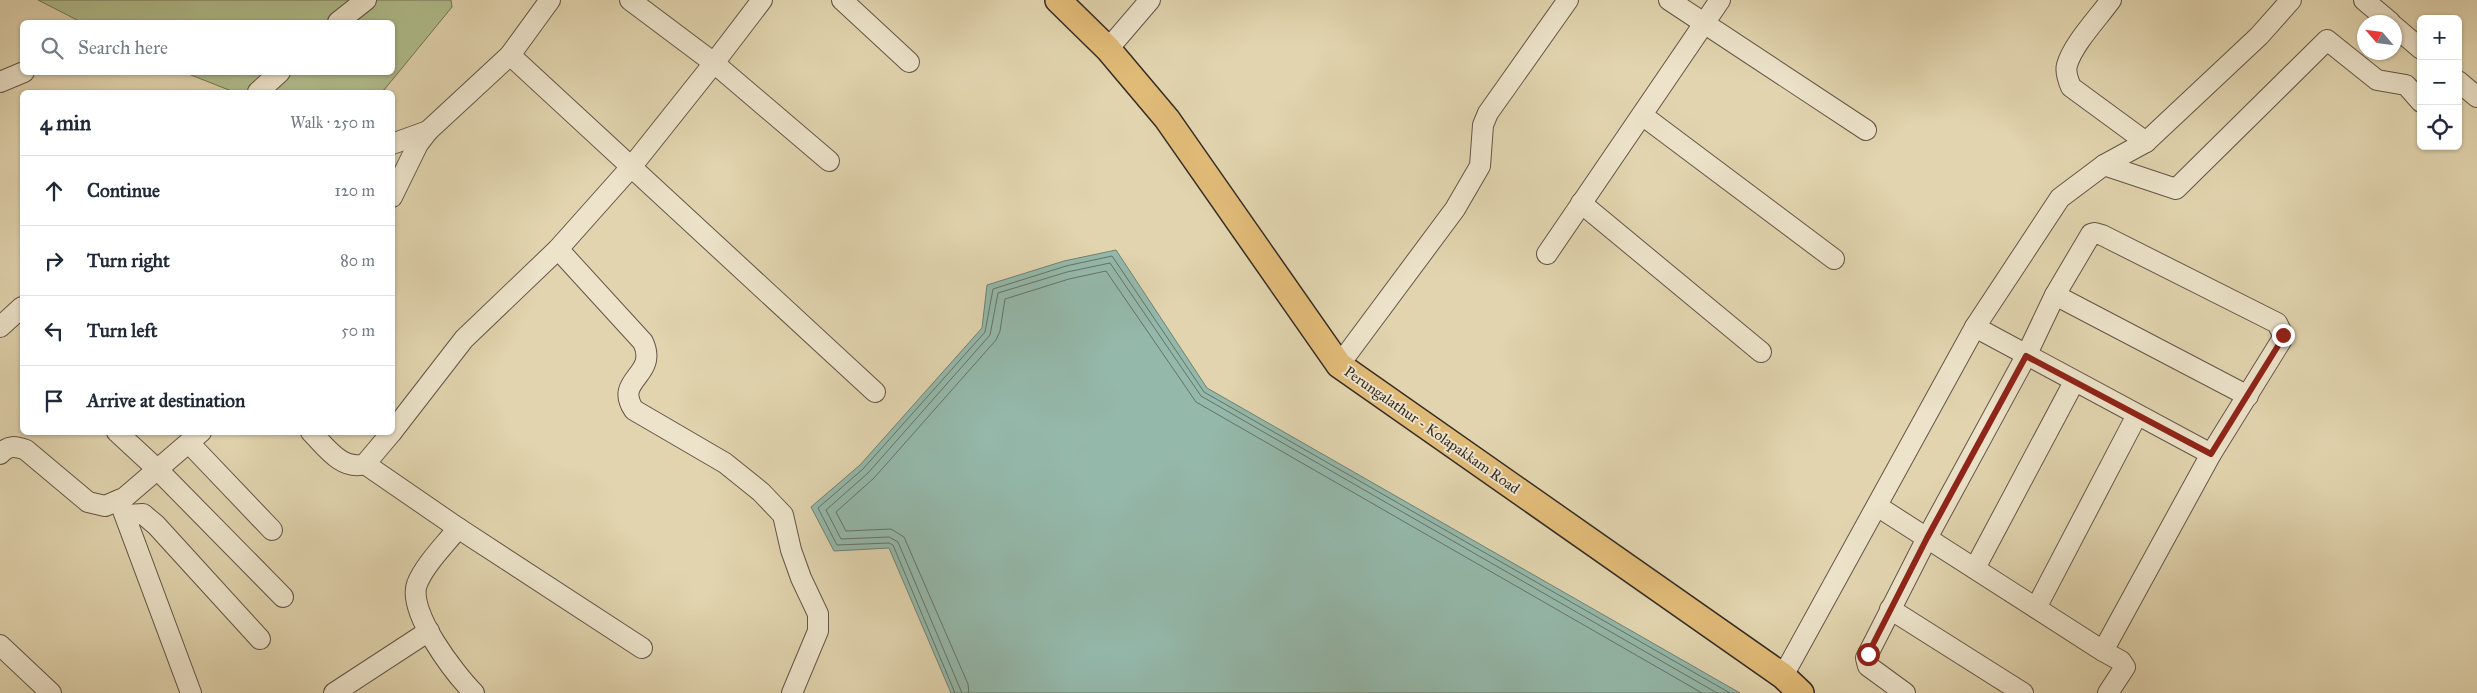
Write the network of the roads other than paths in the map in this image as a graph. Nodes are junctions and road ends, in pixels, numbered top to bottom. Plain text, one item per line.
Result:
1 (366, 0) edge
2 (550, 0) edge
3 (630, 0) edge
4 (762, 0) edge
5 (842, 0) edge
6 (1058, 0) edge
7 (1150, 0) edge
8 (1568, 0) edge
9 (1668, 0) edge
10 (1720, 0) edge
11 (2111, 0) edge
12 (2291, 0) edge
13 (2364, 0) edge
14 (2382, 15) edge
15 (341, 20) edge
16 (1704, 25) junction
17 (2402, 33) edge
18 (2417, 46) edge
19 (1108, 49) junction
20 (510, 55) junction
21 (909, 62) dead end
22 (714, 63) junction
23 (20, 74) edge
24 (277, 75) edge
25 (0, 82) edge
26 (2462, 84) edge
27 (260, 90) edge
28 (2417, 97) edge
29 (2477, 97) edge
30 (1642, 115) junction
31 (428, 130) junction
32 (1866, 130) dead end
33 (2146, 142) junction
34 (395, 143) edge
35 (829, 161) dead end
36 (2104, 165) junction
37 (632, 166) junction
38 (395, 190) edge
39 (1581, 202) junction
40 (558, 249) junction
41 (1547, 254) dead end
42 (1834, 259) dead end
43 (2055, 295) junction
44 (20, 309) edge
45 (0, 327) edge
46 (1975, 327) junction
47 (1761, 352) dead end
48 (2026, 356) junction
49 (1339, 365) junction
50 (2074, 382) junction
51 (875, 392) dead end
52 (2248, 396) junction
53 (2136, 415) junction
54 (395, 428) edge
55 (120, 435) edge
56 (314, 435) edge
57 (389, 435) edge
58 (195, 438) edge
59 (0, 454) edge
60 (2211, 454) junction
61 (365, 464) junction
62 (158, 470) junction
63 (1877, 506) junction
64 (122, 507) junction
65 (458, 528) junction
66 (272, 530) dead end
67 (1927, 538) junction
68 (1974, 568) junction
69 (283, 597) dead end
70 (2036, 608) junction
71 (1890, 609) junction
72 (429, 632) junction
73 (260, 639) dead end
74 (0, 645) edge
75 (642, 648) dead end
76 (2103, 651) junction
77 (1783, 676) junction
78 (51, 693) edge
79 (191, 693) edge
80 (334, 693) edge
81 (474, 693) edge
82 (792, 693) edge
83 (1801, 693) edge
84 (1905, 693) edge
85 (2023, 693) edge
86 (2108, 693) edge

1 - 15 street
2 - 20 street
3 - 22 street
4 - 22 street
5 - 21 street
6 - 19 main road, Perungalathur - Kolapakkam Road
7 - 19 street
8 - 49 street
9 - 16 street
10 - 16 street
11 - 33 street
12 - 33 street
13 - 14 street
16 - 30 street
16 - 32 street
17 - 18 street
19 - 49 main road, Perungalathur - Kolapakkam Road
20 - 31 street
20 - 37 street
22 - 35 street
22 - 37 street
23 - 25 street
24 - 27 street
26 - 29 street
28 - 36 street
30 - 39 street
30 - 42 street
31 - 34 street
31 - 38 street
33 - 36 street
36 - 46 street
37 - 40 street
37 - 51 street
39 - 41 street
39 - 47 street
40 - 54 street
40 - 82 street
43 - 48 street
43 - 52 street
43 - 52 street
44 - 45 street
46 - 48 street
46 - 63 street
48 - 50 street
48 - 67 street
49 - 77 main road, Perungalathur - Kolapakkam Road
50 - 53 street
50 - 68 street
52 - 60 street
53 - 60 street
53 - 70 street
55 - 62 street
56 - 61 street
57 - 61 street
58 - 62 street
58 - 66 street
59 - 64 street
60 - 76 street
61 - 65 street
62 - 64 street
62 - 69 street
63 - 67 street
63 - 77 street
64 - 73 street
64 - 79 street
65 - 72 street
65 - 75 street
67 - 68 street
67 - 71 street
68 - 70 street
70 - 76 street
71 - 84 street
71 - 85 street
72 - 80 street
72 - 81 street
74 - 78 street
76 - 86 street
77 - 83 main road, Perungalathur - Kolapakkam Road

